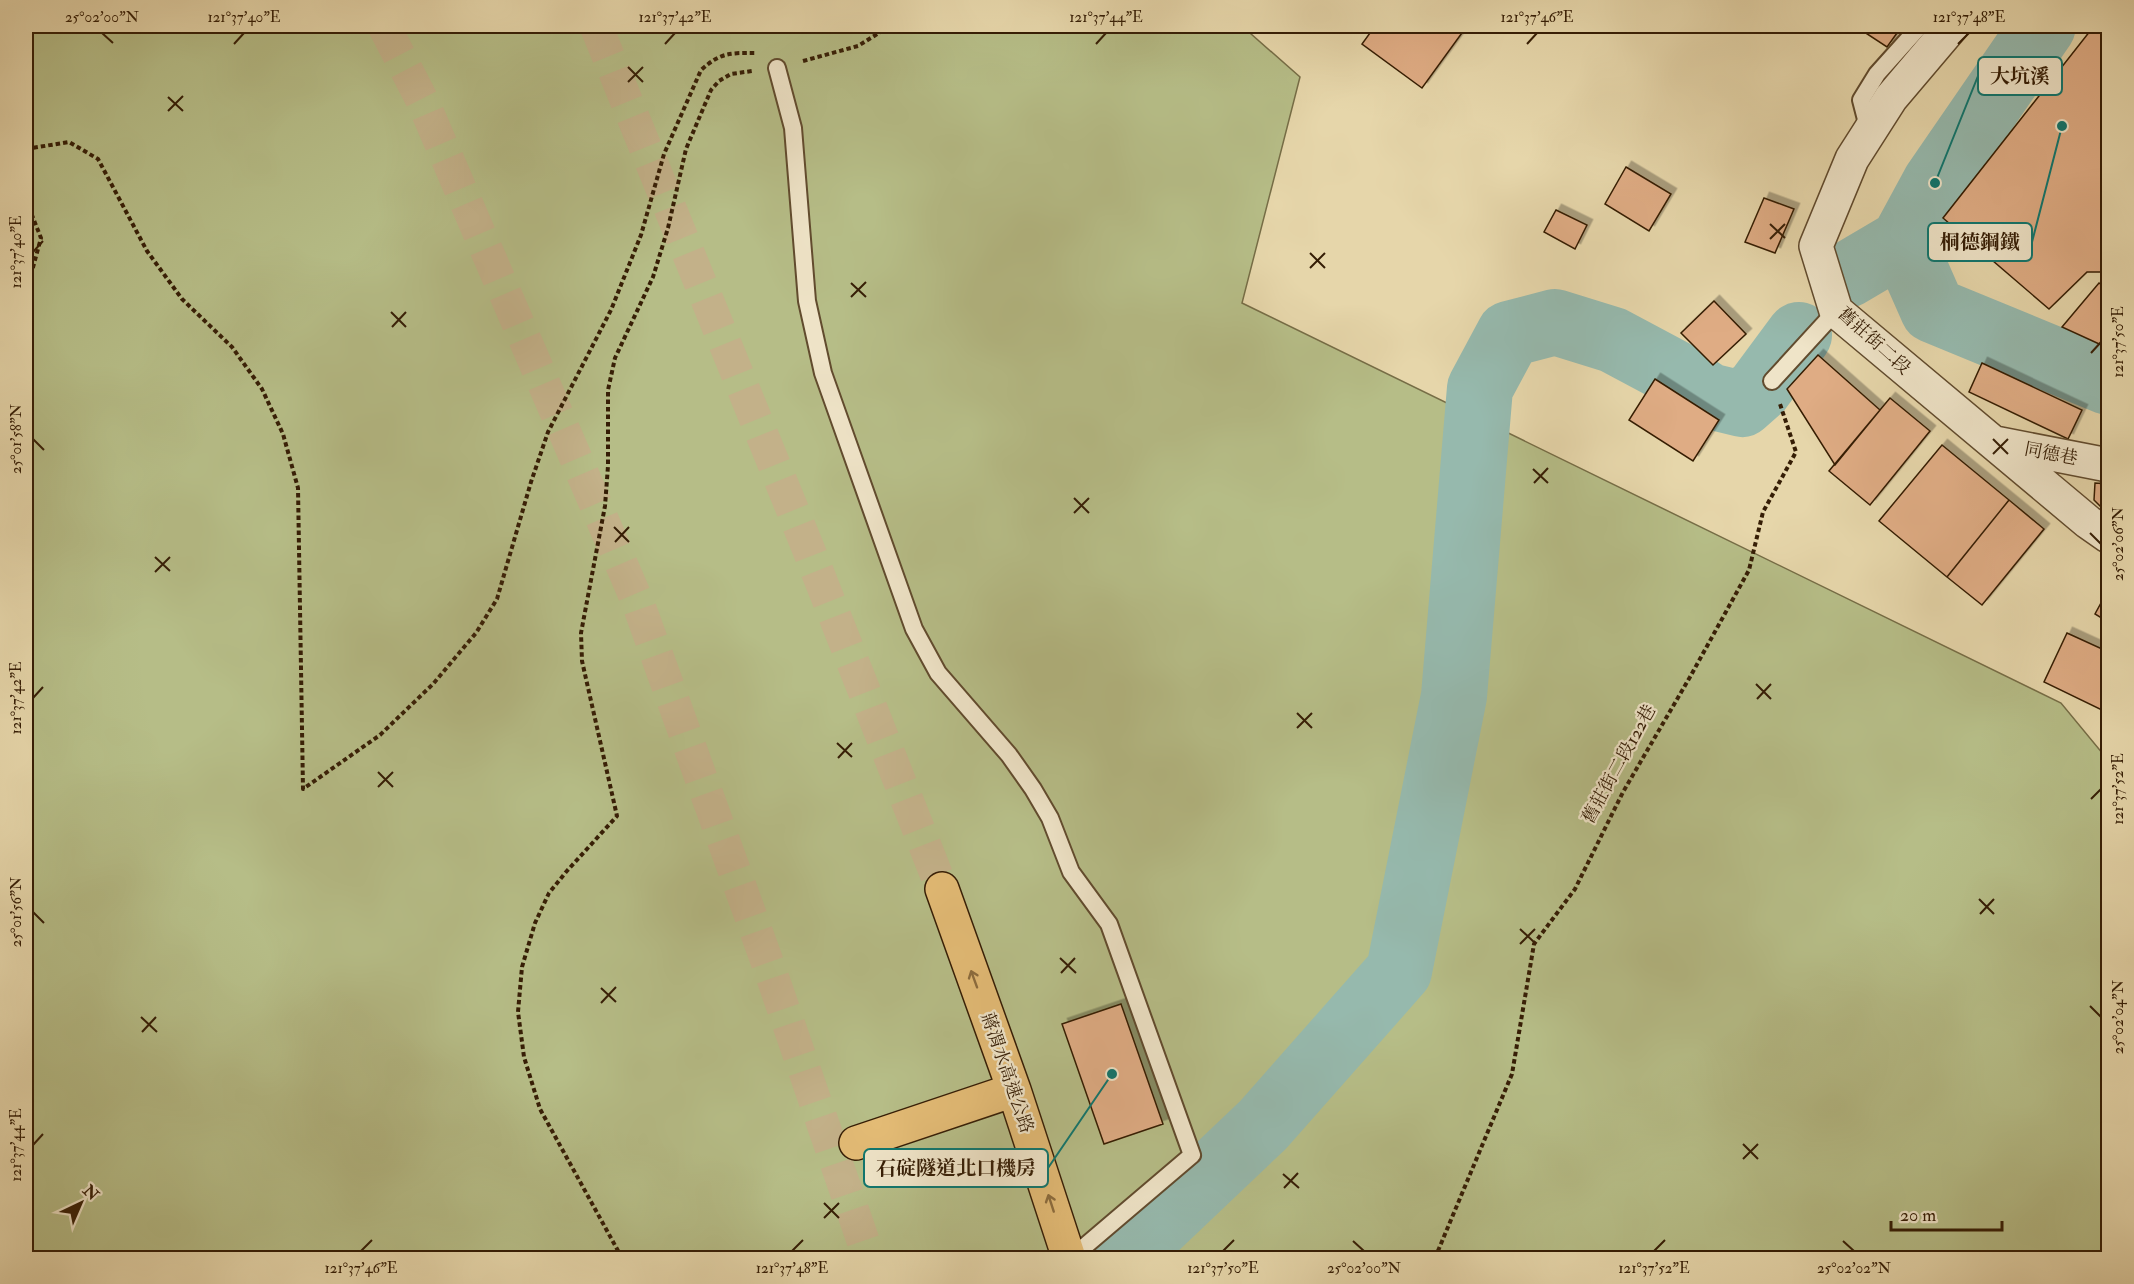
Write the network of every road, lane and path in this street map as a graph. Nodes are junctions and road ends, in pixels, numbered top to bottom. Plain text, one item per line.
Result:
1 (890, 26) edge
2 (1920, 26) edge
3 (1952, 26) edge
4 (777, 68) junction
5 (1869, 133) junction
6 (26, 149) edge
7 (26, 200) edge
8 (26, 293) edge
9 (1836, 311) junction
10 (1773, 381) joint
11 (1993, 443) junction
12 (2109, 465) edge
13 (2109, 536) edge
14 (942, 889) tunnel mouth
15 (1014, 1090) junction
16 (856, 1143) dead end
17 (622, 1258) edge
18 (1070, 1258) edge
19 (1435, 1258) edge

1 - 4 path
2 - 5 lane
3 - 5 street, 舊莊街二段
4 - 6 path
4 - 17 path
4 - 18 lane
5 - 9 street, 舊莊街二段
7 - 8 path
9 - 10 lane
9 - 11 street, 舊莊街二段
10 - 19 path, 舊莊街二段122巷
11 - 12 street, 同德巷
11 - 13 street, 舊莊街二段
15 -> 14 highway, 蔣渭水高速公路
15 - 16 highway
18 -> 15 highway, 蔣渭水高速公路

